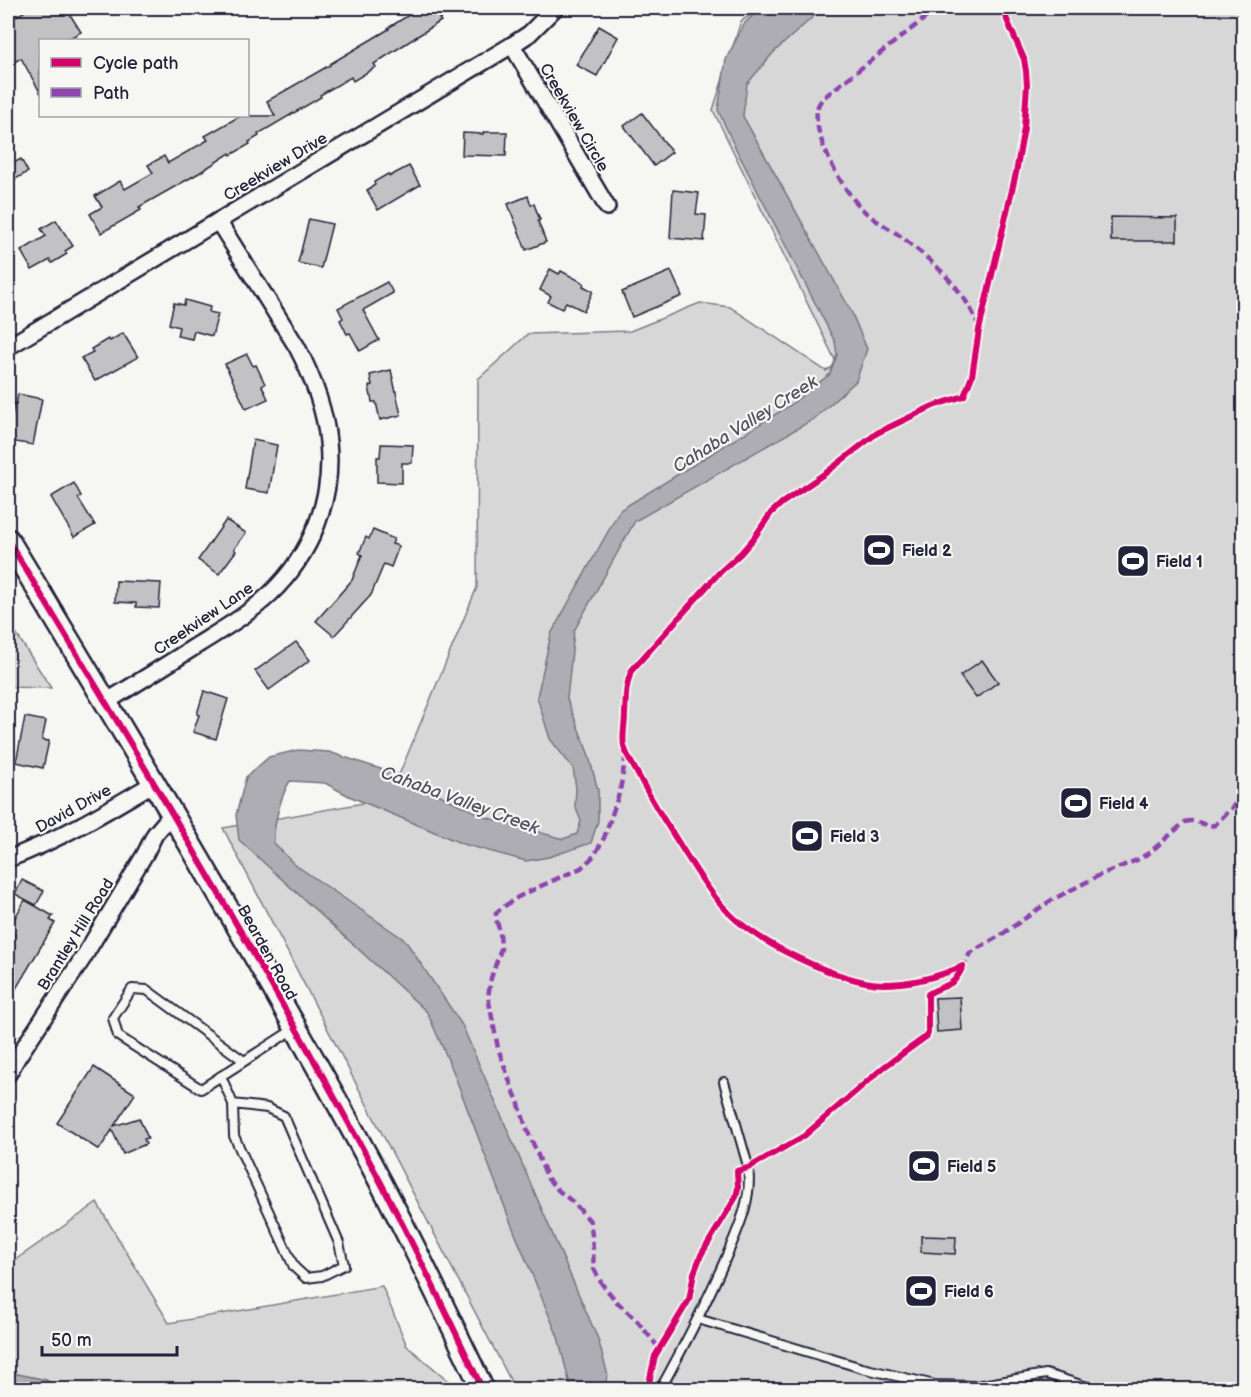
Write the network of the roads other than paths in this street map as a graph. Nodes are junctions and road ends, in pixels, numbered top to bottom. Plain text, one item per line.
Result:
1 (555, 8) edge
2 (512, 45) junction
3 (607, 207) dead end
4 (218, 221) junction
5 (8, 347) edge
6 (8, 540) edge
7 (106, 702) junction
8 (154, 783) junction
9 (172, 814) junction
10 (8, 859) edge
11 (296, 1029) junction
12 (244, 1061) junction
13 (8, 1074) edge
14 (221, 1076) junction
15 (724, 1082) dead end
16 (234, 1104) junction
17 (698, 1319) junction
18 (483, 1389) edge
19 (660, 1389) edge
20 (1097, 1389) edge

1 - 2 street, Creekview Drive
2 - 3 street, Creekview Circle
2 - 4 street, Creekview Drive
4 - 5 street, Creekview Drive
4 - 7 street, Creekview Lane
6 - 7 street, Bearden Road
7 - 8 street, Bearden Road
8 - 9 street, Bearden Road
8 - 10 street, David Drive
9 - 11 street, Bearden Road
9 - 13 street, Brantley Hill Road
11 - 12 lane
11 - 18 street, Bearden Road
12 - 14 lane
12 - 14 lane
14 - 16 lane
15 - 17 lane
16 - 16 lane
17 - 19 lane
17 - 20 lane

